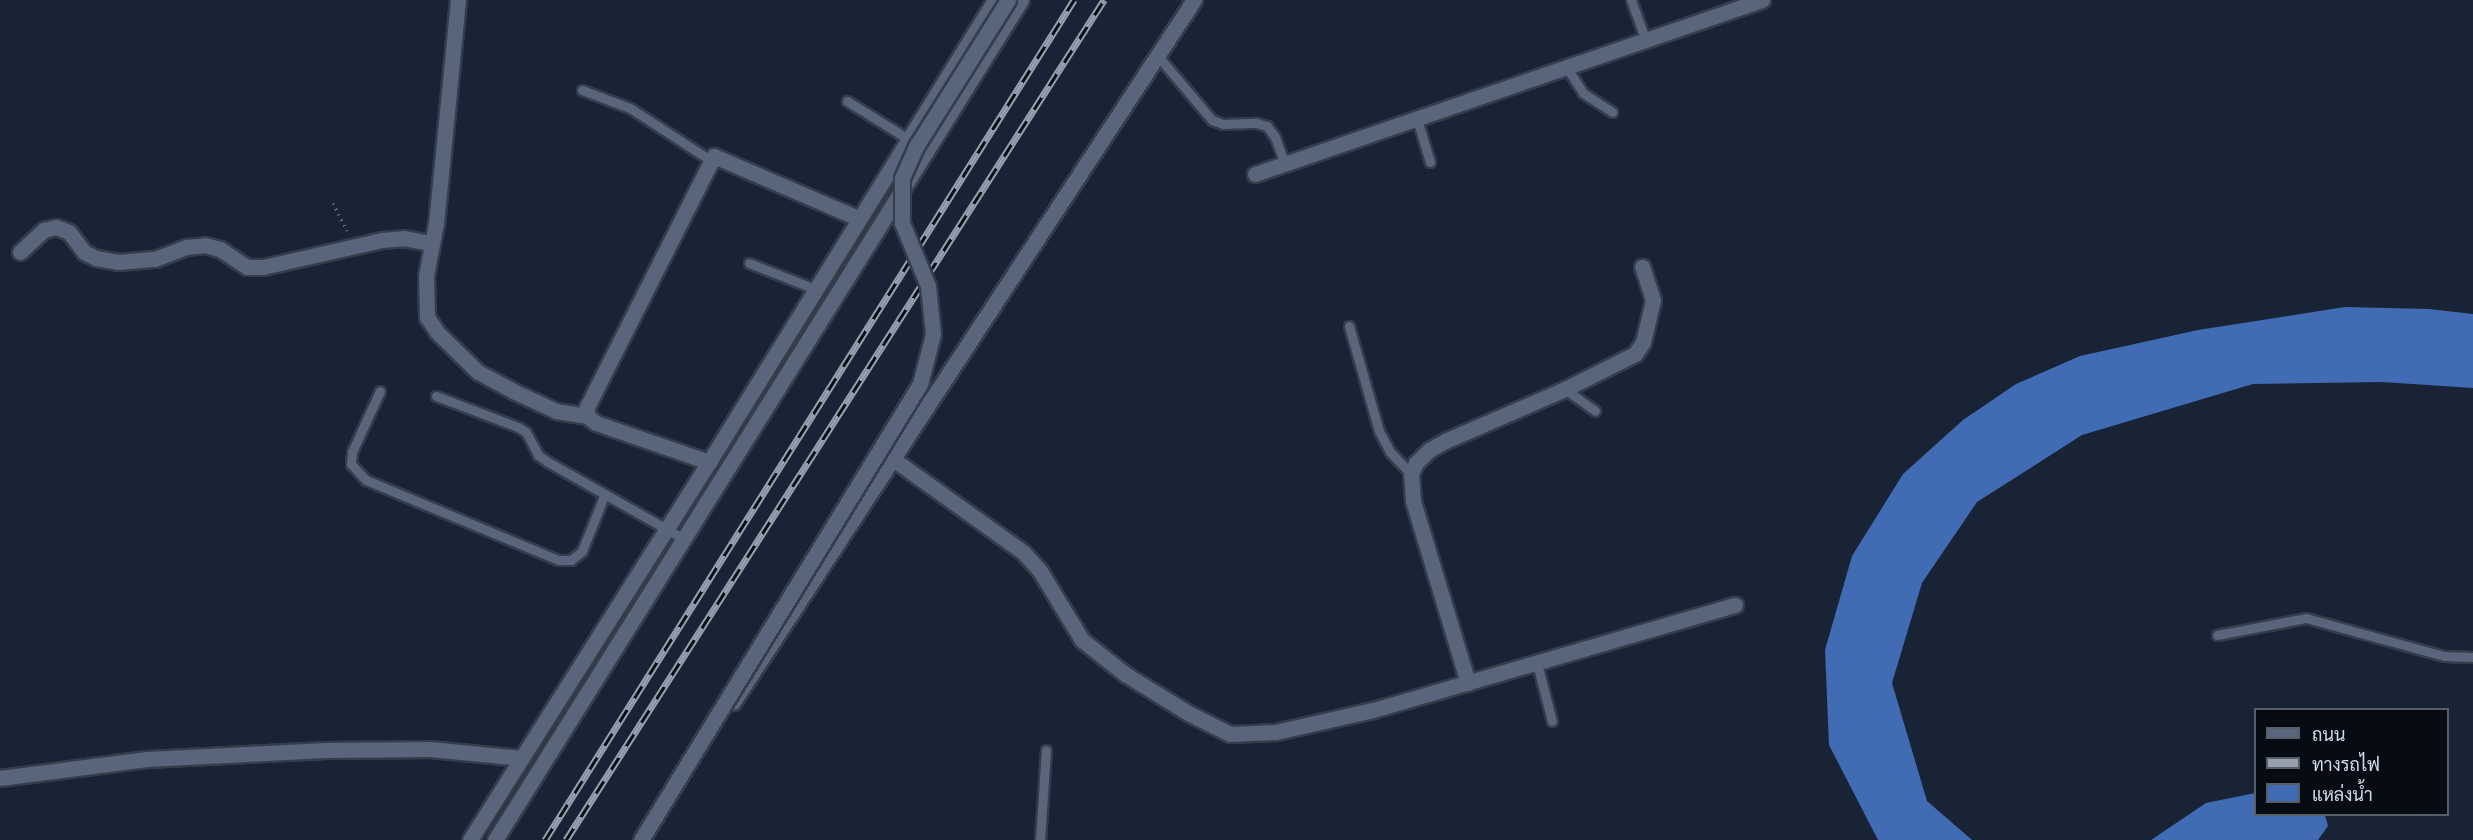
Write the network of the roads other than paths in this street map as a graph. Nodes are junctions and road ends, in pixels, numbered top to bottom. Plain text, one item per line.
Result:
1 (458, 0) edge
2 (995, 0) edge
3 (1008, 0) edge
4 (1021, 0) edge
5 (1194, 0) edge
6 (1631, 0) edge
7 (1762, 0) edge
8 (1646, 41) junction
9 (1157, 56) junction
10 (1567, 68) junction
11 (582, 90) dead end
12 (847, 101) dead end
13 (1612, 112) dead end
14 (1417, 119) junction
15 (908, 139) junction
16 (711, 160) junction
17 (1430, 162) dead end
18 (1285, 164) junction
19 (1255, 174) dead end
20 (858, 218) junction
21 (432, 243) junction
22 (20, 252) dead end
23 (749, 263) dead end
24 (1642, 267) dead end
25 (815, 289) junction
26 (1349, 326) dead end
27 (1565, 388) junction
28 (380, 391) dead end
29 (436, 396) dead end
30 (1595, 411) dead end
31 (587, 416) junction
32 (893, 459) junction
33 (709, 462) junction
34 (1411, 474) junction
35 (604, 496) junction
36 (667, 528) junction
37 (684, 539) junction
38 (1735, 605) dead end
39 (2217, 635) dead end
40 (2473, 657) edge
41 (1537, 664) junction
42 (1468, 683) junction
43 (1552, 721) dead end
44 (1046, 750) dead end
45 (522, 758) junction
46 (0, 778) edge
47 (470, 840) edge
48 (495, 840) edge
49 (642, 840) edge
50 (1040, 840) edge

1 - 21 street
2 - 15 street
3 - 49 street, bridge
4 - 37 street
5 - 9 street
6 - 8 lane
7 - 8 street
8 - 10 street
9 - 18 lane
9 - 32 street
10 - 13 lane
10 - 14 street
11 - 16 lane
12 - 15 lane
14 - 17 lane
14 - 18 street
15 - 20 street
16 - 20 street
16 - 31 street
18 - 19 street
20 - 25 street
21 - 22 street
21 - 31 street
23 - 25 lane
24 - 27 street
25 - 33 street
26 - 34 lane
27 - 30 lane
27 - 34 street
28 - 35 lane
29 - 35 lane
31 - 33 street
32 - 42 street
32 - 49 street
33 - 36 street
34 - 42 street
35 - 36 lane
36 - 37 lane
36 - 45 street
37 - 48 street
38 - 41 street
39 - 40 lane
41 - 42 street
41 - 43 lane
44 - 50 lane
45 - 46 street
45 - 47 street

